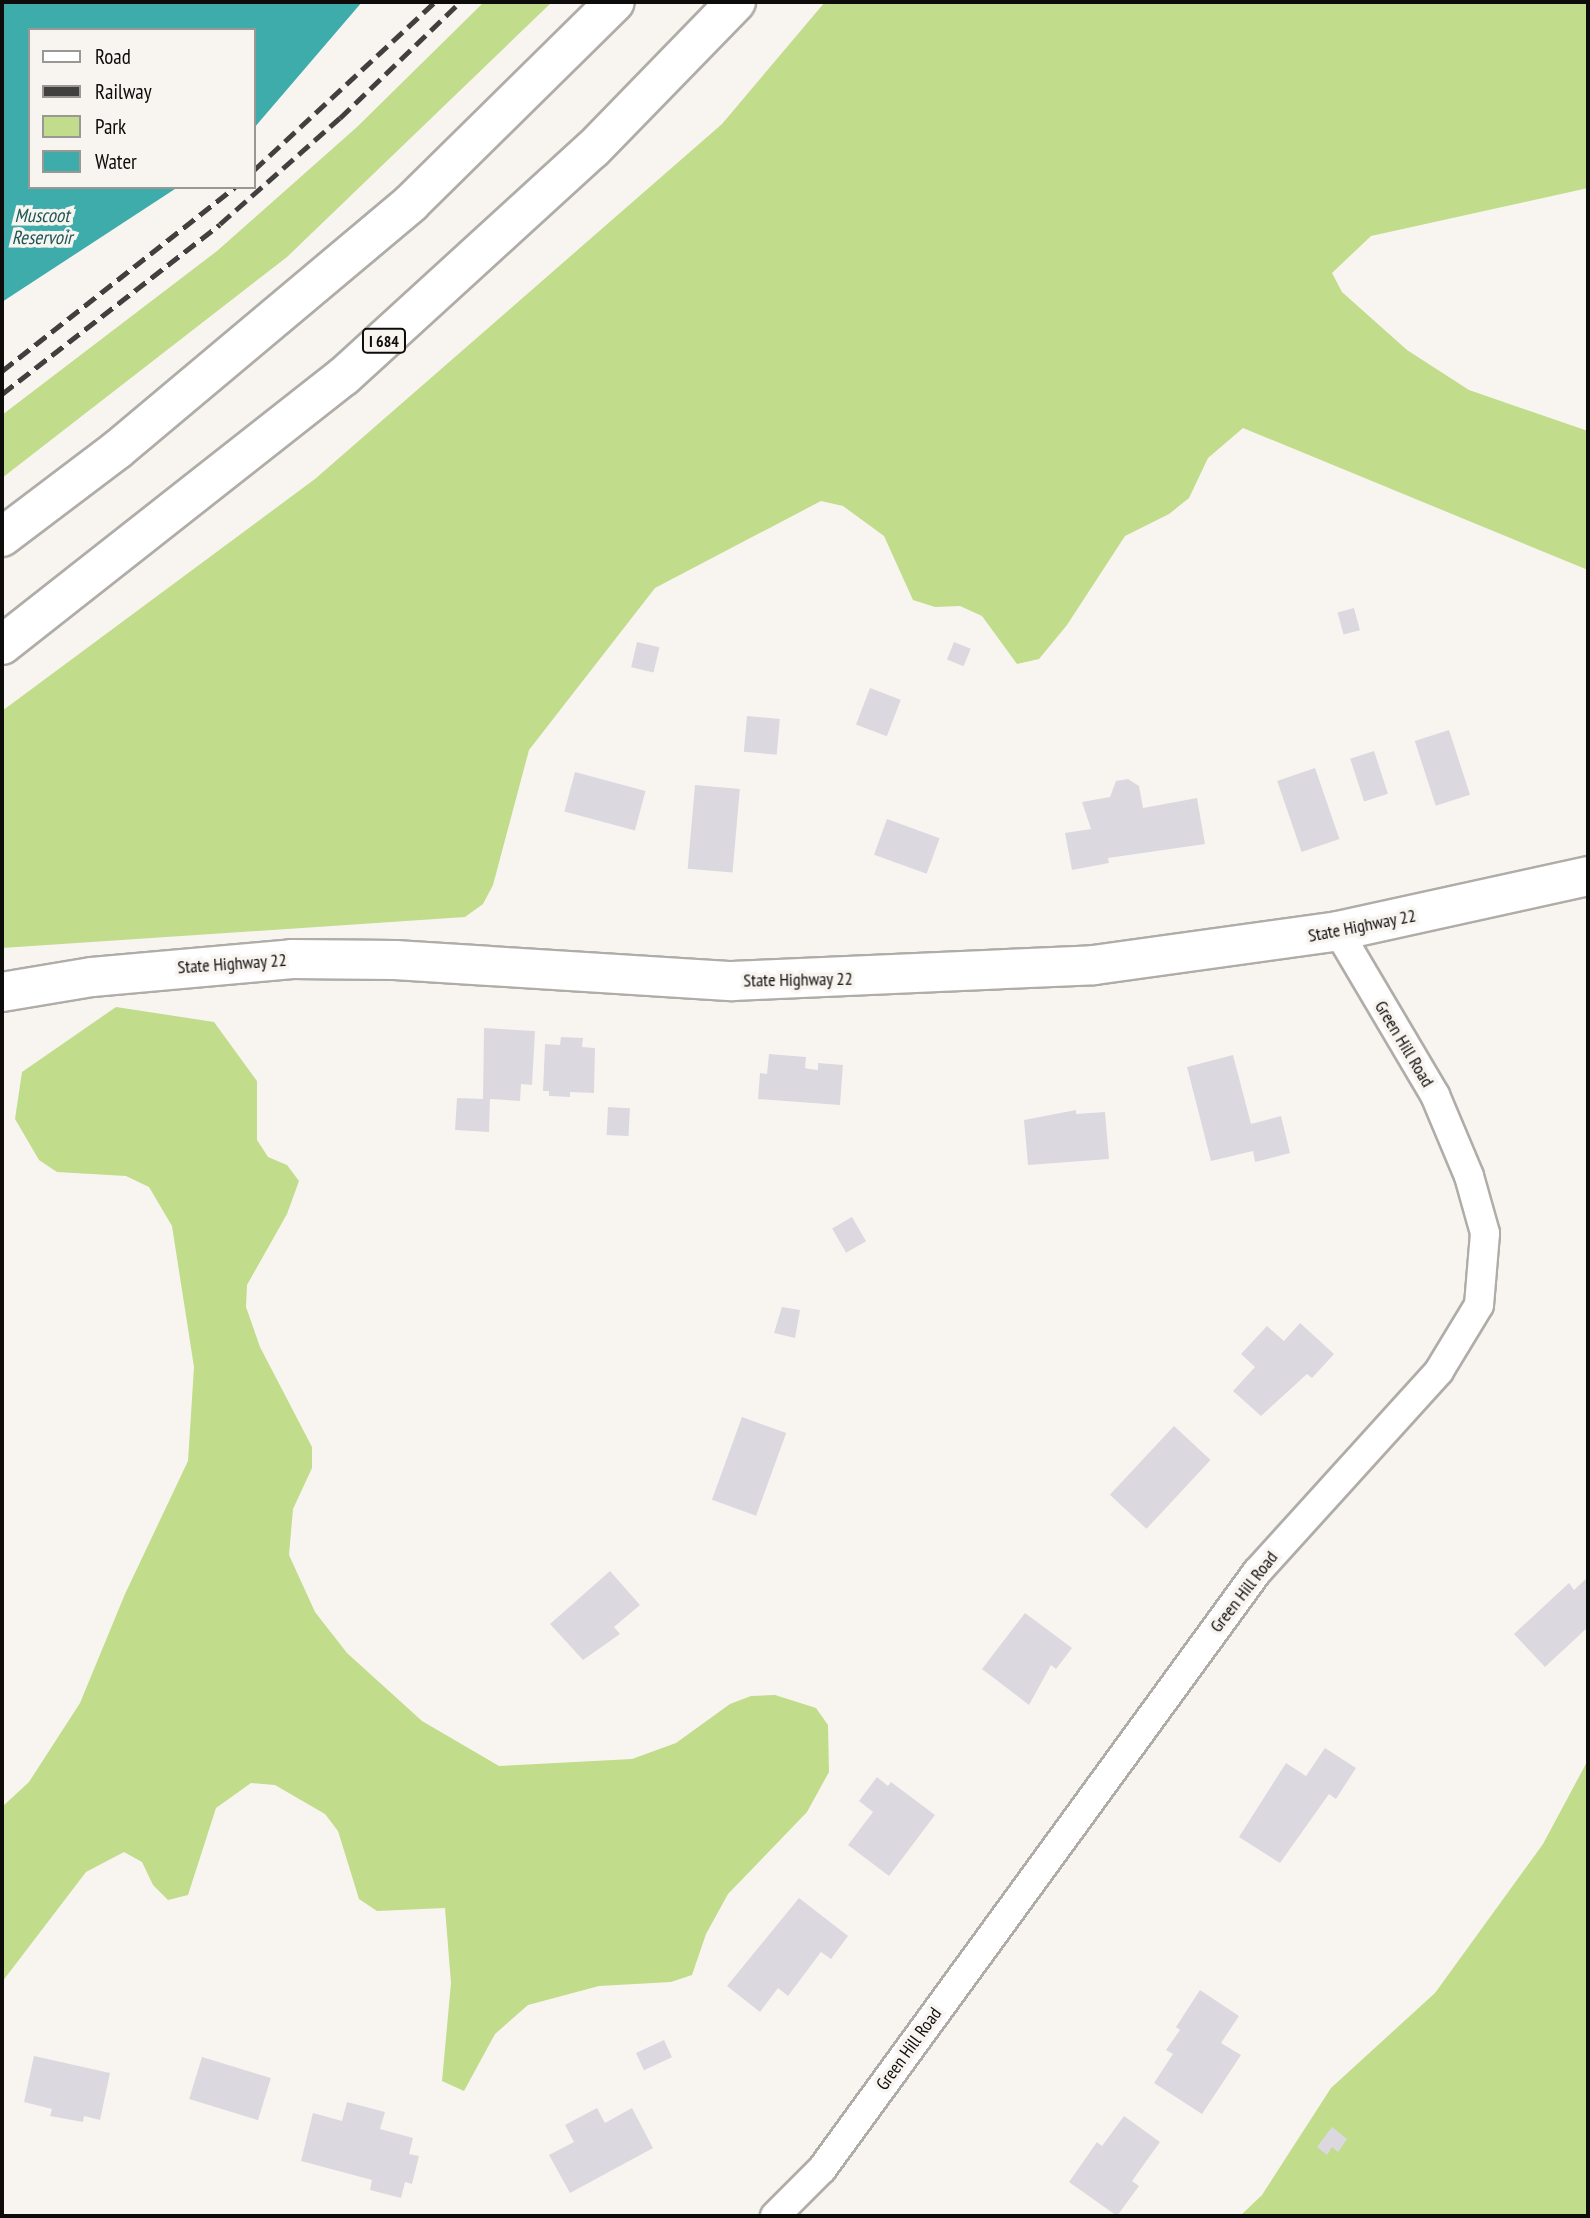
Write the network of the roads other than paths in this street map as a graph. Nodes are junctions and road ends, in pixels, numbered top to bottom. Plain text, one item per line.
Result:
1 (615, 2) edge
2 (736, 2) edge
3 (2, 537) edge
4 (2, 645) edge
5 (1588, 876) edge
6 (1338, 931) junction
7 (2, 992) edge
8 (775, 2216) edge

1 - 3 main road
2 - 4 main road, I 684
5 - 6 main road, State Highway 22
6 - 7 main road, State Highway 22
6 - 8 street, Green Hill Road

